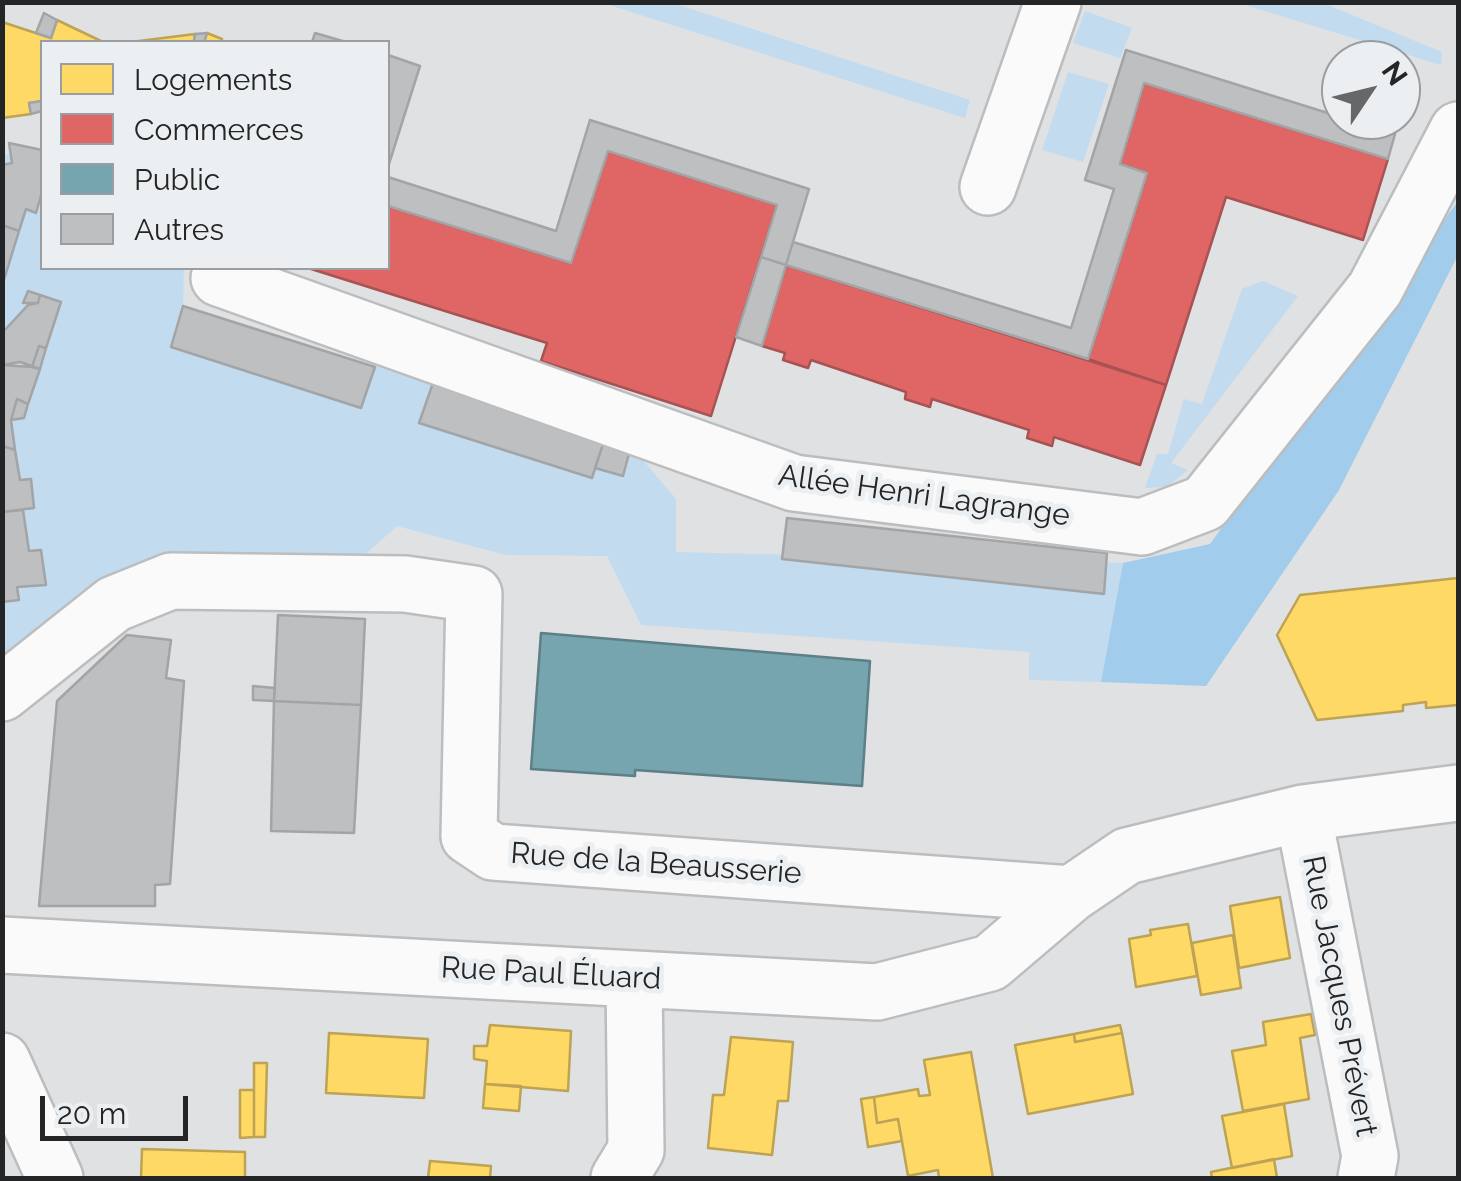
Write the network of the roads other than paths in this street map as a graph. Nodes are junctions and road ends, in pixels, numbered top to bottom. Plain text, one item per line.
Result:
1 (1054, 2) edge
2 (1458, 130) edge
3 (988, 187) dead end
4 (220, 278) dead end
5 (2, 693) edge
6 (1458, 793) edge
7 (1304, 813) junction
8 (1071, 894) junction
9 (2, 945) edge
10 (634, 979) junction
11 (2, 1061) edge
12 (56, 1178) edge
13 (619, 1178) edge
14 (1366, 1178) edge

1 - 3 street
2 - 4 street, Allée Henri Lagrange
5 - 8 street, Rue de la Beausserie
6 - 7 street
7 - 8 street
7 - 14 street, Rue Jacques Prévert
8 - 10 street, Rue Paul Éluard
9 - 10 street, Rue Paul Éluard
10 - 13 street
11 - 12 street

